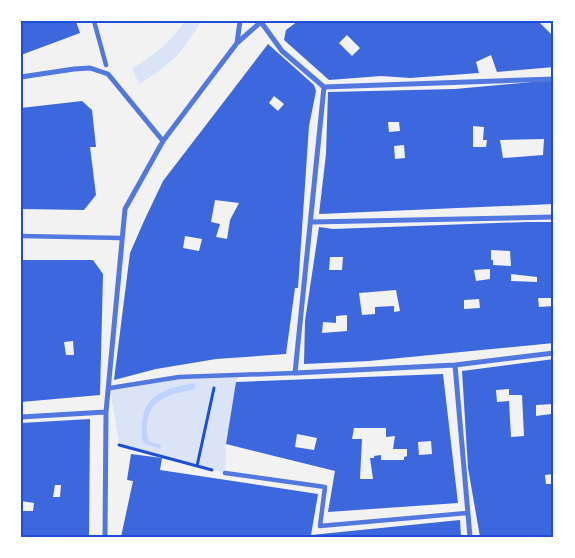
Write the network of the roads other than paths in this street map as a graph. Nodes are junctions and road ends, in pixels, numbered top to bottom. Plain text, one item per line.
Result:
1 (94, 21) edge
2 (240, 21) edge
3 (262, 22) edge
4 (237, 43) junction
5 (106, 65) dead end
6 (21, 77) edge
7 (554, 79) edge
8 (324, 87) junction
9 (163, 141) junction
10 (554, 217) edge
11 (311, 222) junction
12 (21, 236) edge
13 (121, 238) junction
14 (554, 353) edge
15 (454, 365) junction
16 (295, 373) junction
17 (110, 388) dead end
18 (106, 412) junction
19 (21, 417) edge
20 (225, 473) road end
21 (467, 512) junction
22 (105, 537) edge
23 (470, 537) edge

1 - 5 street
2 - 4 street
3 - 4 street
3 - 8 street
4 - 9 street
6 - 9 street
7 - 8 street
8 - 11 street
9 - 13 street
10 - 11 street
11 - 16 street
12 - 13 street
13 - 18 street
14 - 15 street
15 - 16 street
15 - 21 street
16 - 17 street
18 - 19 street
18 - 22 street
20 - 21 street
21 - 23 street

